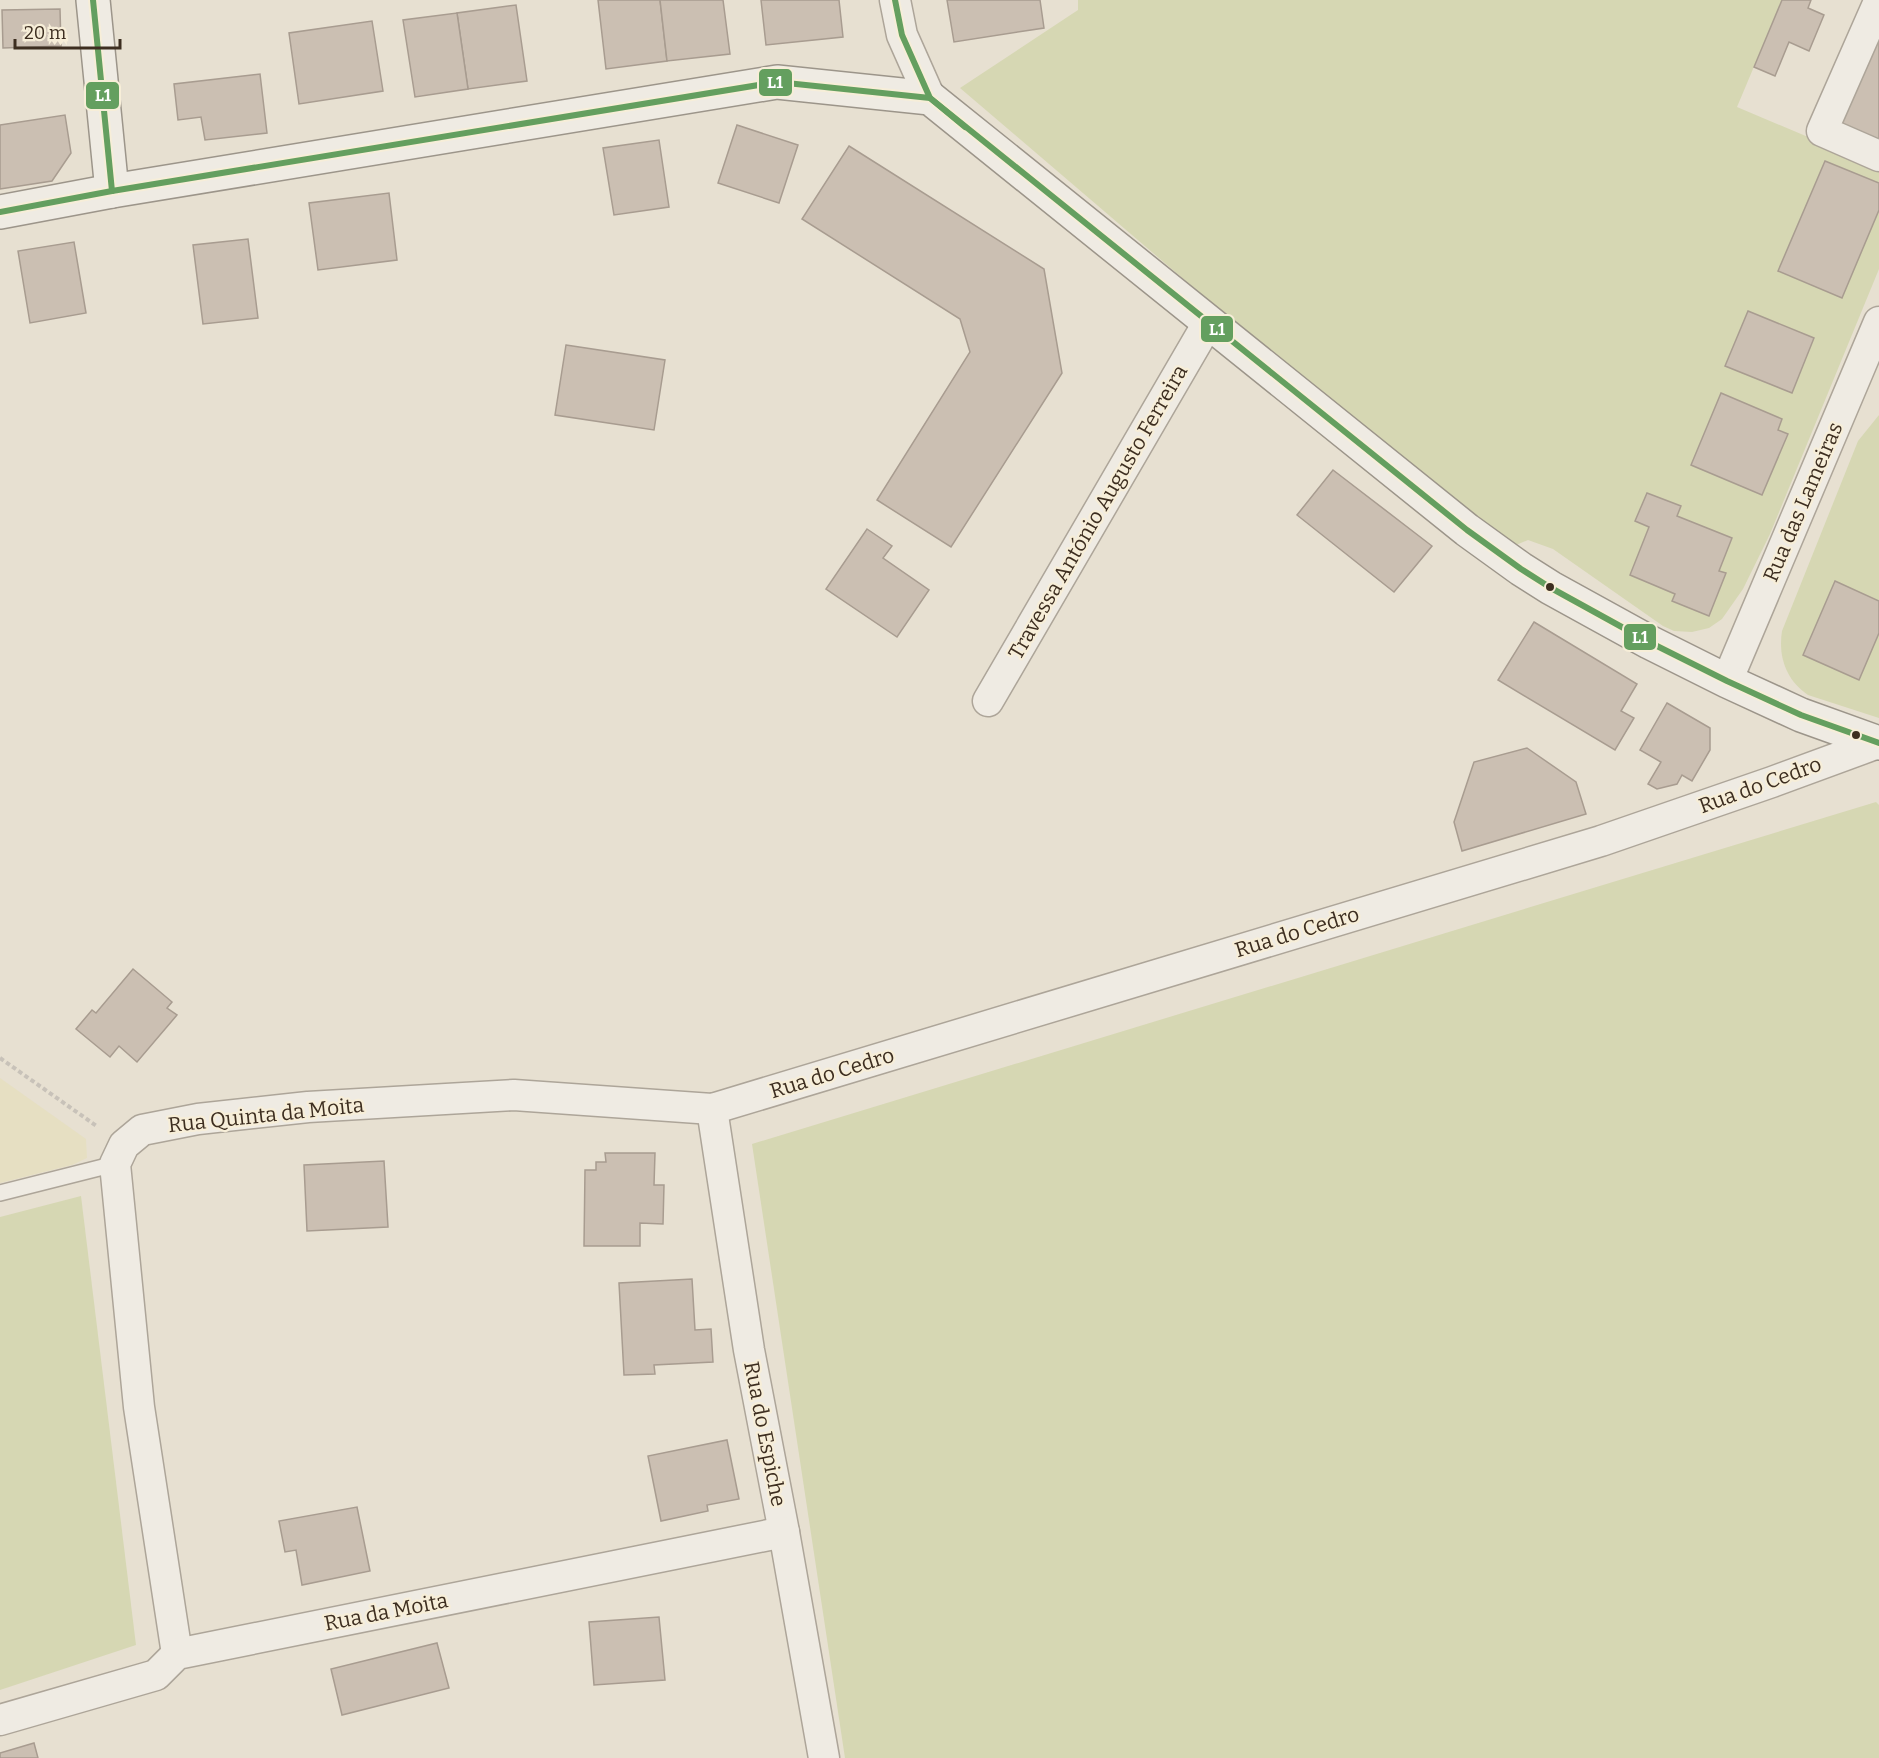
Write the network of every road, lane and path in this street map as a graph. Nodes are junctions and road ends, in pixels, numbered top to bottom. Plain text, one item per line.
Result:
1 (93, 0) edge
2 (895, 0) edge
3 (1879, 7) edge
4 (930, 98) junction
5 (1879, 156) edge
6 (112, 191) junction
7 (0, 212) edge
8 (1879, 322) edge
9 (1208, 323) junction
10 (1873, 351) edge
11 (1727, 681) junction
12 (988, 701) dead end
13 (1879, 743) edge
14 (0, 1058) edge
15 (712, 1109) junction
16 (119, 1154) junction
17 (0, 1193) edge
18 (784, 1532) junction
19 (177, 1654) junction
20 (0, 1720) edge
21 (824, 1758) edge

1 - 6 street
2 - 4 street
3 - 5 street
4 - 6 street
4 - 9 street
6 - 7 street
8 - 10 street, Rua das Lameiras
9 - 11 street
9 - 12 street, Travessa António Augusto Ferreira
10 - 11 street, Rua das Lameiras
11 - 13 street
13 - 15 street, Rua do Cedro
14 - 16 path
15 - 16 street, Rua Quinta da Moita
15 - 18 street, Rua do Espiche
16 - 17 lane
16 - 19 street
18 - 19 street, Rua da Moita
18 - 21 street, Rua do Espiche
19 - 20 street

